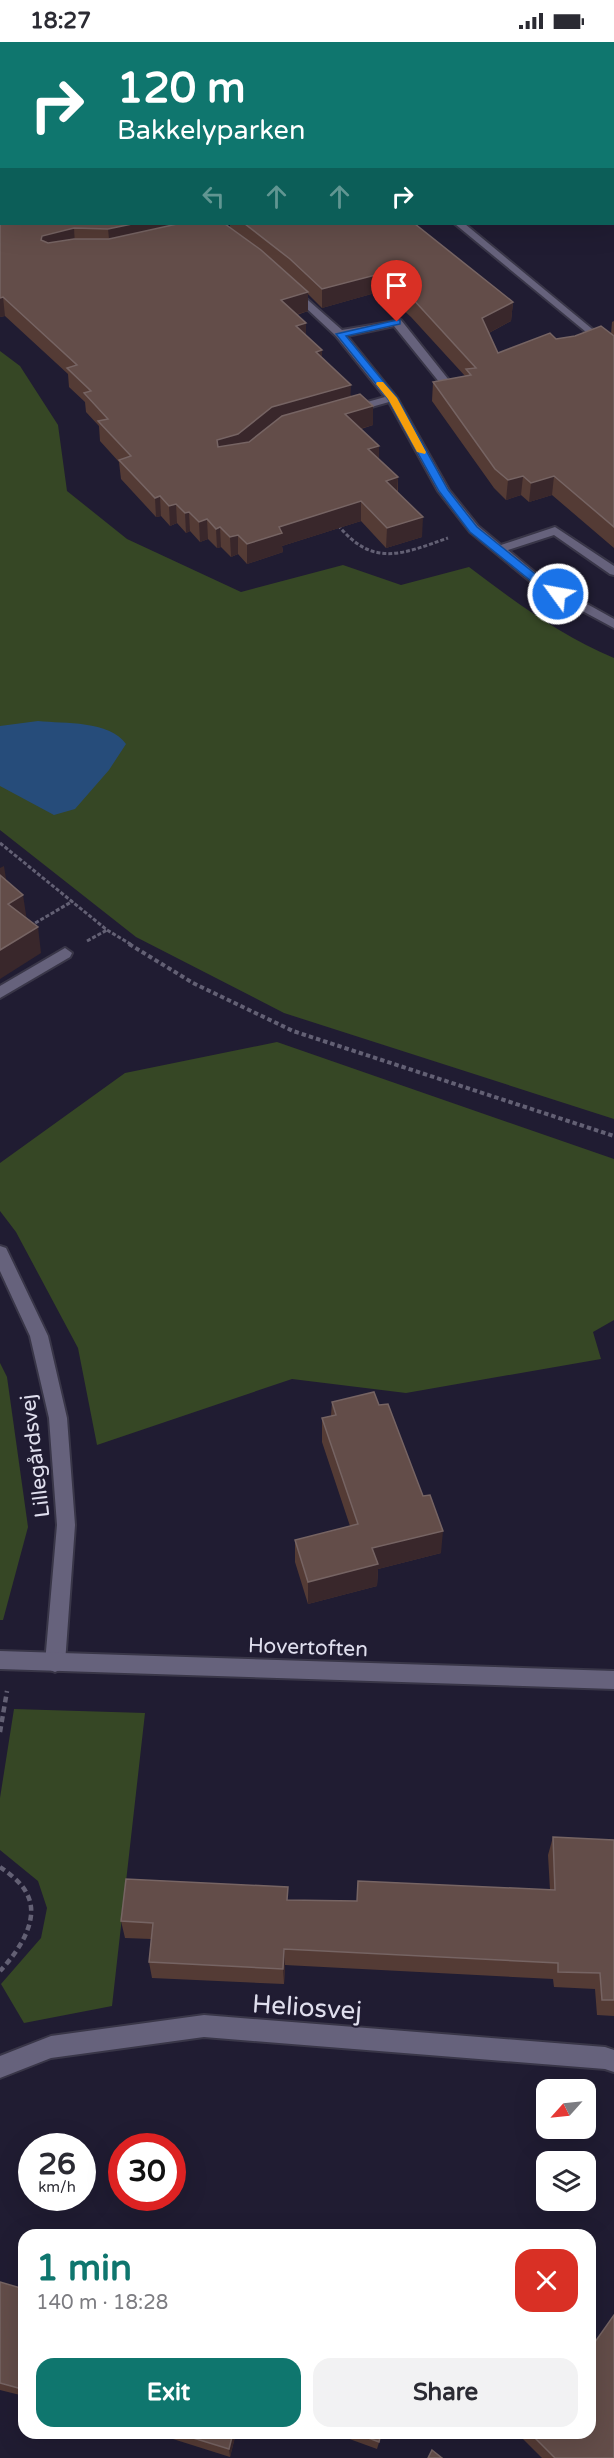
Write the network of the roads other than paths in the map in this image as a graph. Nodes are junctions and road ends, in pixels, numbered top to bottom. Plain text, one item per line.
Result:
1 (461, 225) edge
2 (279, 277) edge
3 (340, 334) junction
4 (614, 352) edge
5 (444, 381) edge
6 (392, 398) junction
7 (340, 413) edge
8 (497, 550) junction
9 (614, 571) edge
10 (614, 624) edge
11 (65, 953) dead end
12 (0, 993) edge
13 (0, 1252) edge
14 (6, 1660) edge
15 (55, 1663) junction
16 (614, 1680) edge
17 (614, 2061) edge
18 (0, 2067) edge

1 - 4 street
2 - 3 street
3 - 5 street
3 - 6 street
6 - 7 street
6 - 8 street
8 - 9 street
8 - 10 street
11 - 12 street
13 - 15 street, Lillegårdsvej
14 - 15 street, Hovertoften
15 - 16 street, Hovertoften
17 - 18 street, Heliosvej

